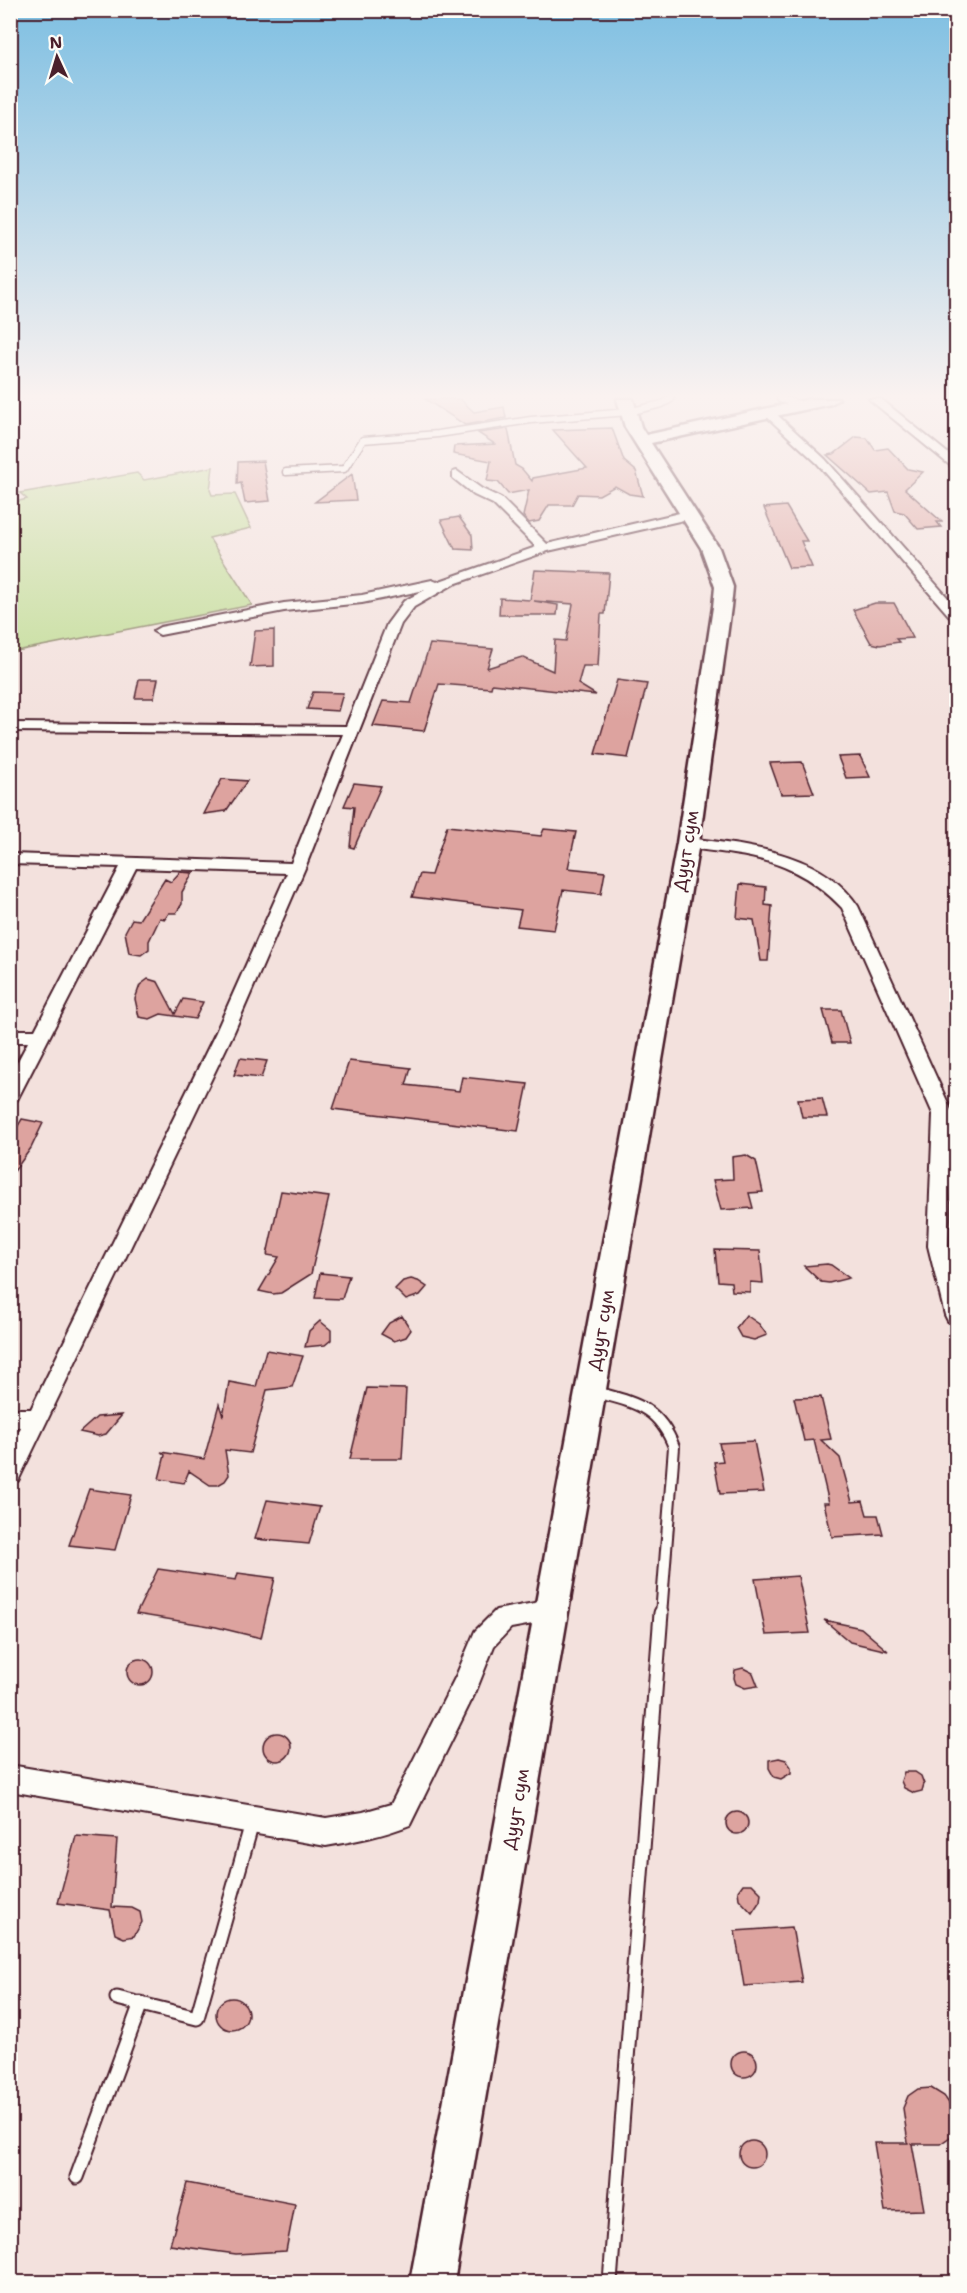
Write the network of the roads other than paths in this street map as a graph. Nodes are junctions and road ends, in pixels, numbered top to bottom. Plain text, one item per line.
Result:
1 (502, 506) edge
2 (682, 506) edge
3 (860, 506) edge
4 (688, 515) junction
5 (544, 548) junction
6 (449, 581) junction
7 (957, 615) edge
8 (160, 631) dead end
9 (10, 728) edge
10 (352, 730) junction
11 (688, 843) junction
12 (10, 859) edge
13 (130, 863) junction
14 (297, 868) junction
15 (10, 1036) edge
16 (42, 1036) junction
17 (10, 1095) edge
18 (943, 1114) junction
19 (957, 1130) edge
20 (957, 1315) edge
21 (591, 1391) junction
22 (10, 1418) edge
23 (37, 1418) junction
24 (10, 1474) edge
25 (551, 1611) junction
26 (10, 1778) edge
27 (252, 1821) junction
28 (117, 1998) dead end
29 (141, 2003) junction
30 (77, 2177) dead end
31 (432, 2283) edge
32 (610, 2283) edge

1 - 5 street
2 - 4 main road, Дуут сум
3 - 7 street
4 - 5 street
4 - 11 main road, Дуут сум
5 - 6 street
6 - 8 street
6 - 10 street
9 - 10 street
10 - 14 street
11 - 18 street
11 - 21 main road, Дуут сум
12 - 13 street
13 - 14 street
13 - 16 street
14 - 23 street
15 - 16 street
16 - 17 street
18 - 19 street
18 - 20 street
21 - 25 main road, Дуут сум
21 - 32 lane
22 - 23 street
23 - 24 street
25 - 27 street
25 - 31 main road, Дуут сум
26 - 27 street
27 - 29 lane
28 - 29 lane
29 - 30 lane

